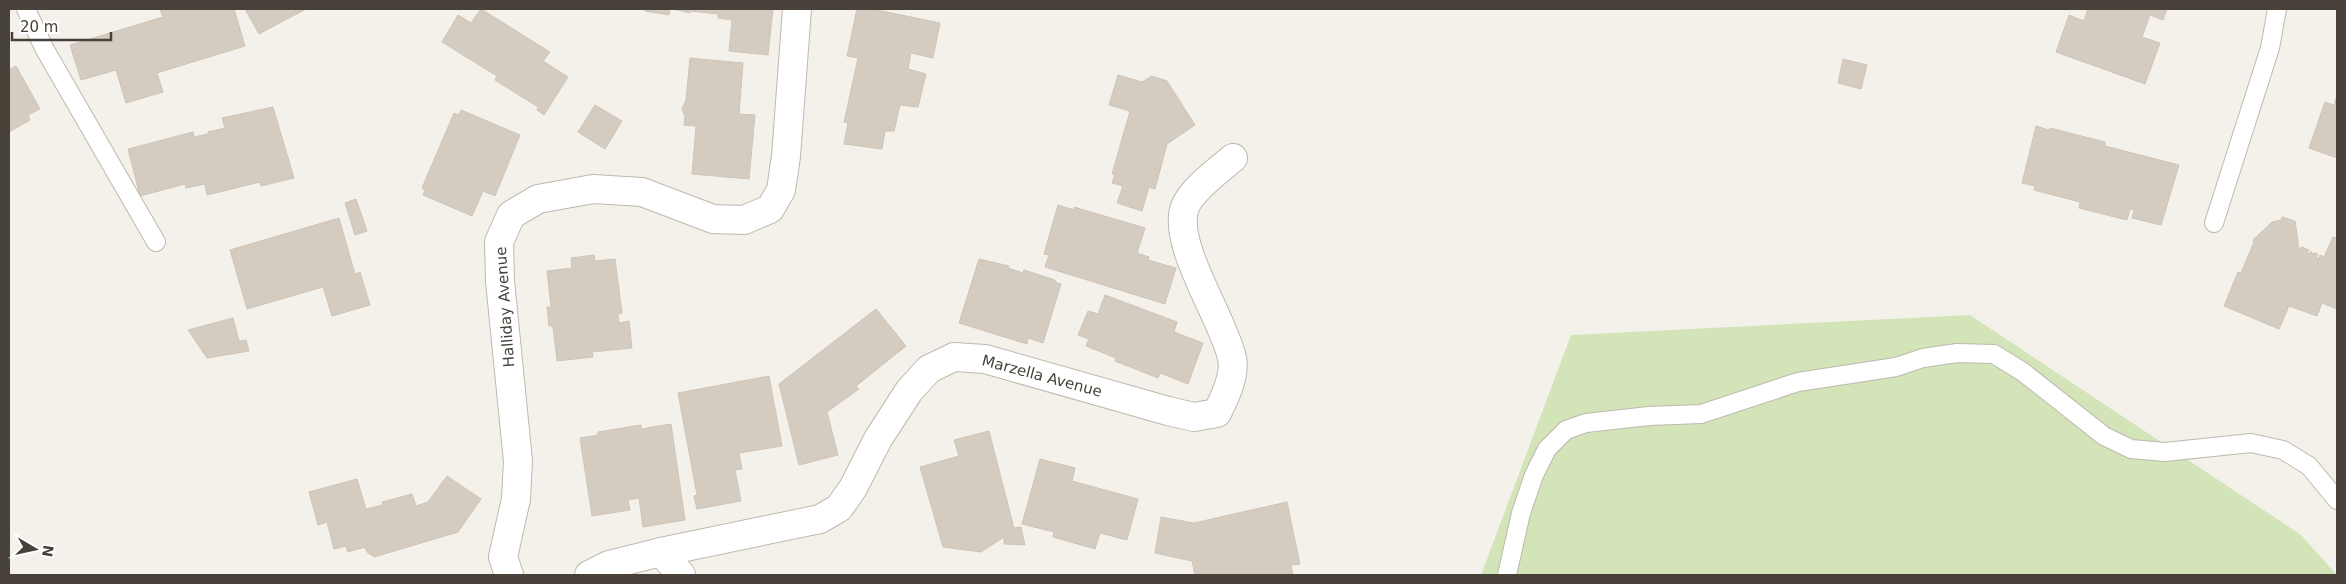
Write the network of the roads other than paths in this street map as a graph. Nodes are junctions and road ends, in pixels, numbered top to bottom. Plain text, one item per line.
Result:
1 (26, 9) edge
2 (797, 9) edge
3 (2277, 9) edge
4 (1233, 158) dead end
5 (2214, 223) dead end
6 (156, 242) dead end
7 (2337, 500) edge
8 (661, 552) junction
9 (509, 575) edge
10 (589, 575) edge
11 (681, 575) edge
12 (1507, 575) edge

1 - 6 lane
2 - 9 street, Halliday Avenue
3 - 5 lane
4 - 8 street, Marzella Avenue
7 - 12 lane
8 - 10 street
8 - 11 street

